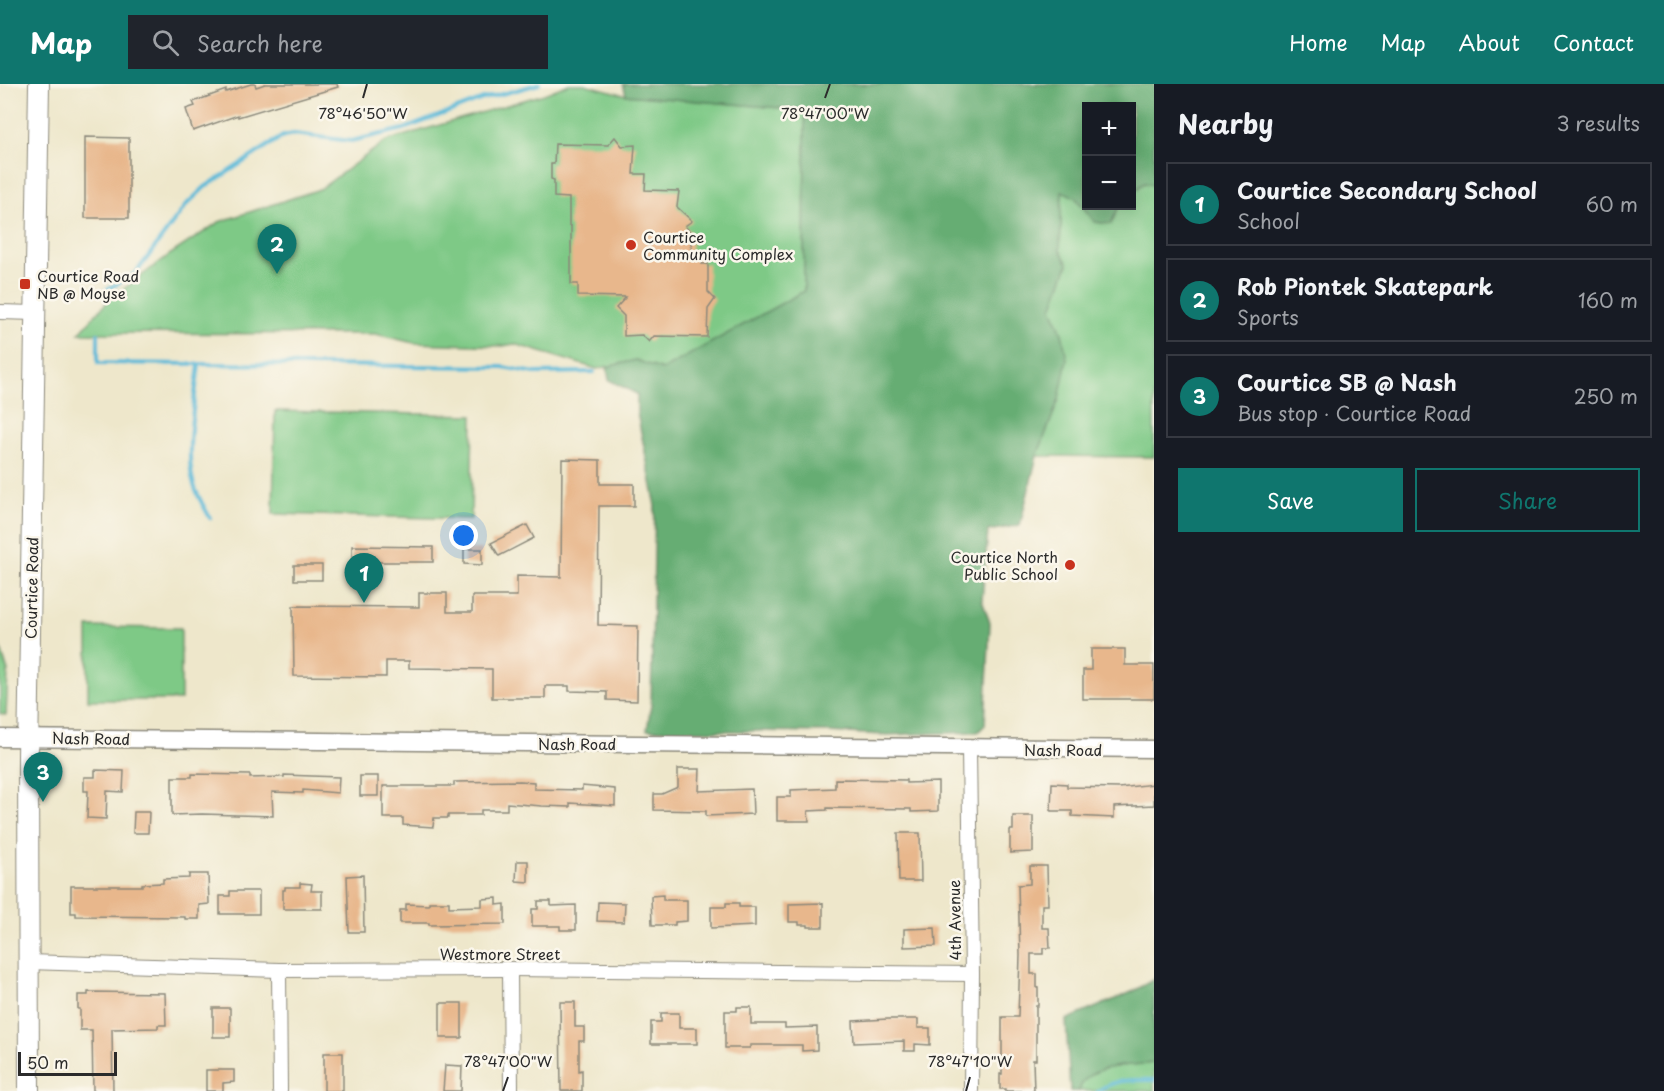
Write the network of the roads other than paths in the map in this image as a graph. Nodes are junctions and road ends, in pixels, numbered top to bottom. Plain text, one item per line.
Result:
1 (39, 84) edge
2 (0, 312) edge
3 (35, 313) junction
4 (0, 738) edge
5 (29, 738) junction
6 (969, 748) junction
7 (1154, 749) edge
8 (28, 962) junction
9 (510, 969) junction
10 (279, 970) junction
11 (972, 974) junction
12 (29, 1091) edge
13 (280, 1091) edge
14 (511, 1091) edge
15 (971, 1091) edge

1 - 3 main road, Courtice Road
2 - 3 street
3 - 5 main road, Courtice Road
4 - 5 street, Nash Road
5 - 6 street, Nash Road
5 - 8 main road, Courtice Road
6 - 7 street, Nash Road
6 - 11 street, 4th Avenue
8 - 10 street, Westmore Street
8 - 12 main road, Courtice Road
9 - 10 street, Westmore Street
9 - 11 street, Westmore Street
9 - 14 street
10 - 13 street
11 - 15 street, 4th Avenue

